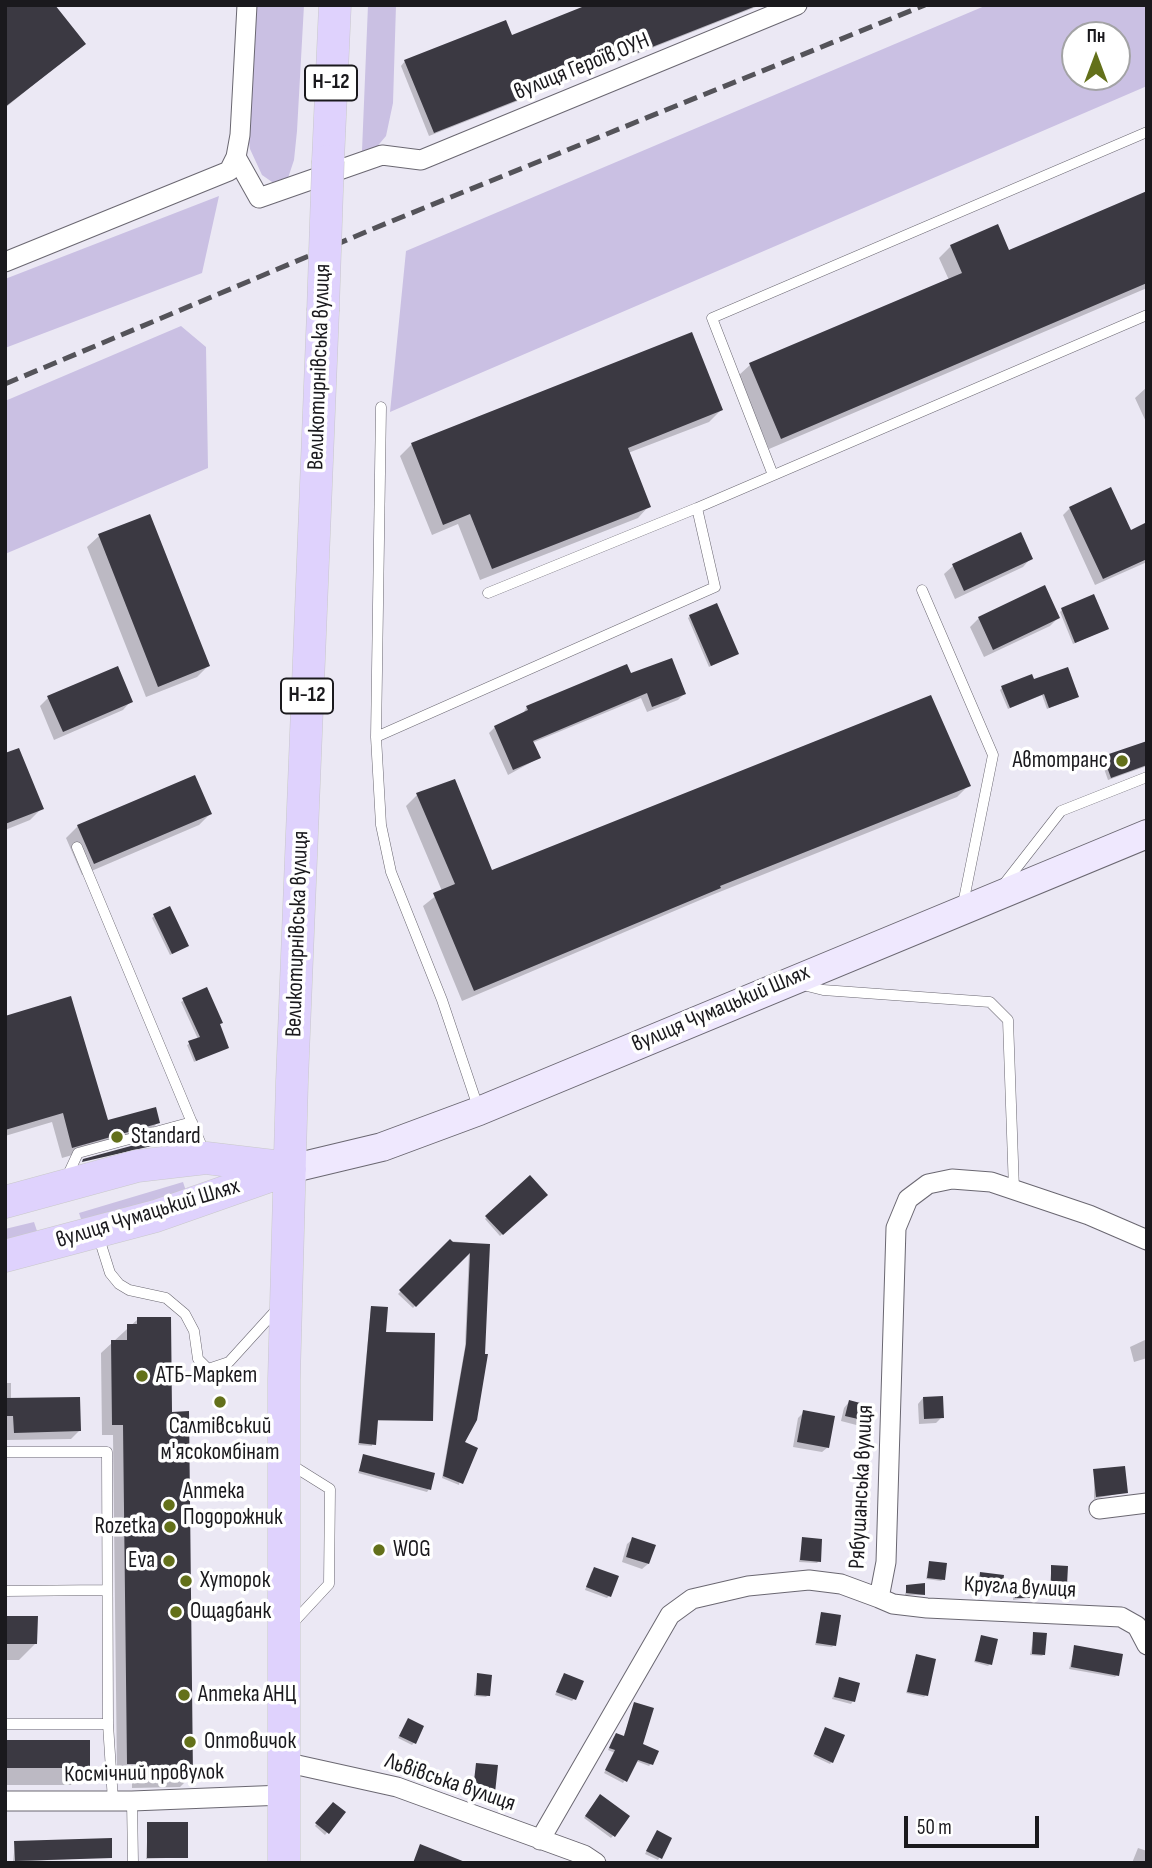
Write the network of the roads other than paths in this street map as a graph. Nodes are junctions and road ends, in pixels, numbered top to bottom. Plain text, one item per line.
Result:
1 (247, 5) edge
2 (335, 5) edge
3 (797, 5) edge
4 (1147, 132) edge
5 (236, 157) junction
6 (5, 262) edge
7 (1147, 315) edge
8 (381, 407) dead end
9 (774, 475) junction
10 (697, 508) junction
11 (922, 590) dead end
12 (488, 593) dead end
13 (376, 737) junction
14 (1147, 777) edge
15 (1147, 834) edge
16 (77, 847) dead end
17 (996, 895) junction
18 (962, 908) junction
19 (789, 981) junction
20 (480, 1111) junction
21 (192, 1122) junction
22 (206, 1158) junction
23 (290, 1168) junction
24 (62, 1187) junction
25 (1014, 1190) junction
26 (5, 1202) edge
27 (87, 1234) junction
28 (1147, 1240) edge
29 (5, 1256) edge
30 (286, 1299) junction
31 (5, 1452) edge
32 (283, 1460) junction
33 (1147, 1503) edge
34 (1099, 1509) dead end
35 (106, 1590) junction
36 (5, 1591) edge
37 (879, 1598) junction
38 (283, 1633) junction
39 (1147, 1645) edge
40 (5, 1724) edge
41 (108, 1724) junction
42 (284, 1762) junction
43 (284, 1795) junction
44 (5, 1801) edge
45 (123, 1801) junction
46 (540, 1840) junction
47 (133, 1863) edge
48 (284, 1863) edge
49 (596, 1863) edge

1 - 5 street
2 - 23 main road, Великотирнівська вулиця / Н-12, bridge
3 - 5 street, вулиця Героїв ОУН
4 - 9 lane
5 - 6 street
7 - 9 lane
8 - 13 lane
9 - 10 lane
10 - 12 lane
10 - 13 lane
11 - 18 lane
13 - 20 lane
14 - 17 lane
15 - 17 main road, вулиця Чумацький Шлях
16 - 21 lane
17 - 18 main road, вулиця Чумацький Шлях
18 - 19 main road, вулиця Чумацький Шлях
19 - 20 main road, вулиця Чумацький Шлях
19 - 25 lane
20 - 23 main road, вулиця Чумацький Шлях
21 - 22 lane
21 - 24 lane
22 - 23 main road, вулиця Чумацький Шлях
22 - 24 main road, вулиця Чумацький Шлях
23 - 27 main road, вулиця Чумацький Шлях
23 - 30 main road, Великотирнівська вулиця
24 - 26 main road, вулиця Чумацький Шлях
24 - 27 main road
25 - 28 street, Рябушанська вулиця
25 - 37 street, Рябушанська вулиця
27 - 29 main road, вулиця Чумацький Шлях
27 - 30 lane
30 - 32 main road, Великотирнівська вулиця
31 - 35 lane
32 - 38 main road, Великотирнівська вулиця
32 - 38 lane
33 - 34 street
35 - 36 lane
35 - 41 lane
37 - 39 street, Кругла вулиця
37 - 46 street, Рябушанська вулиця
38 - 42 main road, Великотирнівська вулиця
40 - 41 lane
41 - 45 lane
42 - 43 main road, Великотирнівська вулиця
42 - 46 street, Львівська вулиця
43 - 45 street, Космічний провулок
43 - 48 main road, Великотирнівська вулиця
44 - 45 street, Космічний провулок
45 - 47 lane
46 - 49 street, Львівська вулиця

